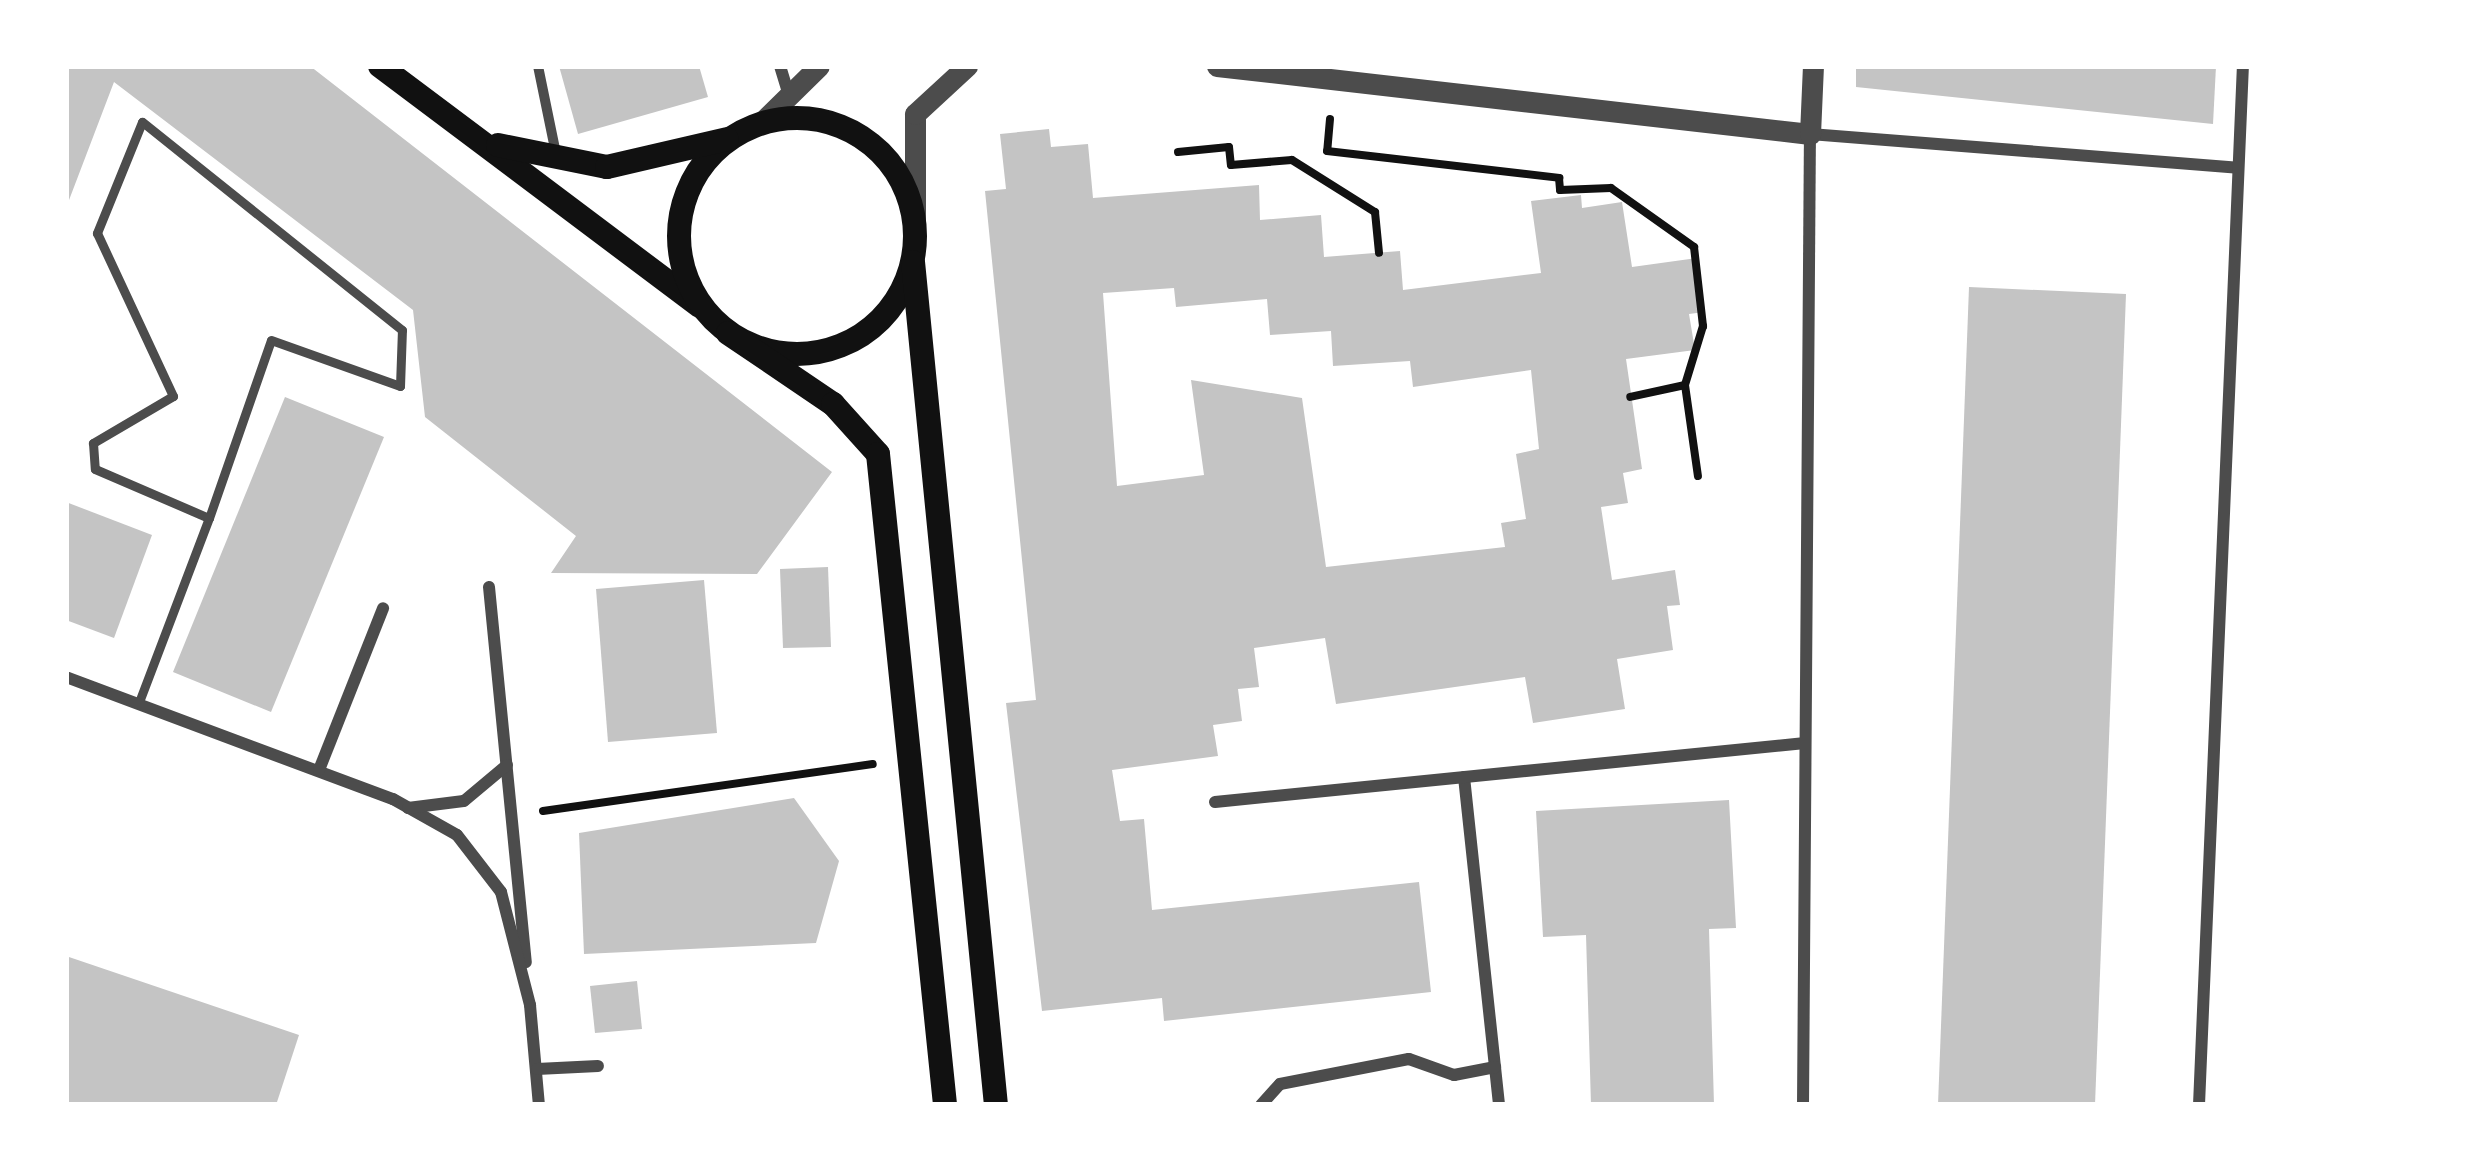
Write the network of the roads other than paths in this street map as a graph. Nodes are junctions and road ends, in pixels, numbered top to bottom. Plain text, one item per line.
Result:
1 (380, 66) edge
2 (538, 66) edge
3 (780, 66) edge
4 (819, 66) edge
5 (967, 66) edge
6 (1217, 66) edge
7 (1813, 66) edge
8 (2243, 66) edge
9 (1345, 74) edge
10 (789, 96) junction
11 (760, 123) junction
12 (1810, 134) junction
13 (729, 138) junction
14 (478, 140) junction
15 (558, 163) junction
16 (2238, 168) junction
17 (915, 231) junction
18 (914, 262) junction
19 (701, 307) junction
20 (728, 333) junction
21 (209, 518) junction
22 (489, 587) dead end
23 (383, 608) dead end
24 (66, 676) edge
25 (139, 701) junction
26 (1805, 743) junction
27 (507, 765) junction
28 (319, 770) junction
29 (1464, 777) junction
30 (1215, 802) dead end
31 (408, 808) junction
32 (530, 1005) junction
33 (598, 1066) dead end
34 (1495, 1067) junction
35 (537, 1070) junction
36 (539, 1105) edge
37 (945, 1105) edge
38 (996, 1105) edge
39 (1261, 1105) edge
40 (1498, 1105) edge
41 (1803, 1105) edge
42 (2198, 1105) edge

1 - 14 main road
2 - 15 street
3 - 10 street
4 - 10 street
5 - 17 street
6 - 9 street
7 - 12 street
8 - 16 street
9 - 12 street
10 - 11 street
11 - 13 main road
11 - 17 main road
12 - 16 street
12 - 26 street
13 - 15 main road
13 - 19 main road
14 - 15 main road
14 - 19 main road
16 - 42 street
17 - 18 main road
18 - 20 main road
18 - 38 main road
19 - 20 main road
20 - 37 main road
21 - 21 lane
21 - 25 lane
22 - 27 street
23 - 28 street
24 - 25 street
25 - 28 street
26 - 29 street
26 - 41 street
27 - 31 street
27 - 32 street
28 - 31 street
29 - 30 street
29 - 34 street
31 - 32 street
32 - 35 street
33 - 35 street
34 - 39 street
34 - 40 street
35 - 36 street

